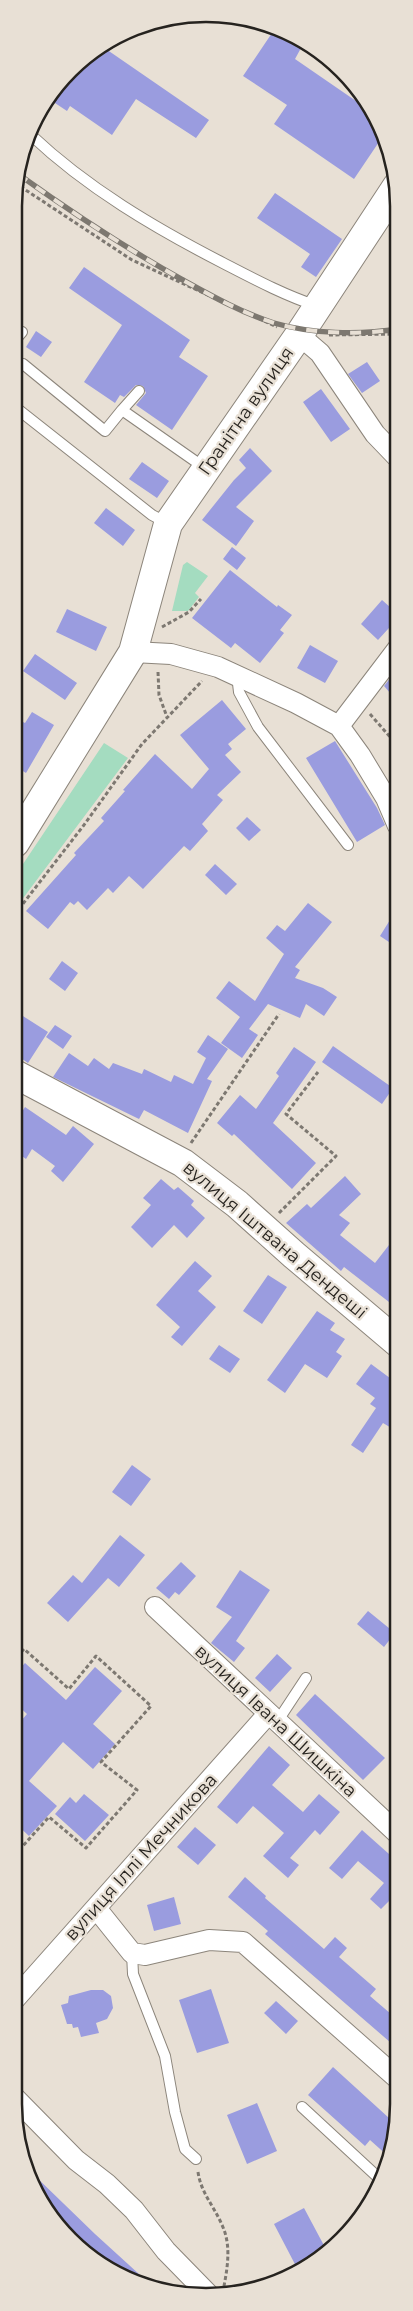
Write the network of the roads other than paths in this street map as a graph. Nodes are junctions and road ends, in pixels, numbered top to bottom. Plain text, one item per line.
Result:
1 (36, 139) edge
2 (390, 197) edge
3 (318, 306) junction
4 (291, 332) junction
5 (23, 364) dead end
6 (139, 390) dead end
7 (122, 410) junction
8 (22, 413) edge
9 (390, 450) edge
10 (206, 468) junction
11 (168, 524) junction
12 (144, 653) junction
13 (390, 658) edge
14 (237, 674) junction
15 (339, 726) junction
16 (390, 810) edge
17 (22, 833) edge
18 (348, 845) dead end
19 (22, 1078) edge
20 (390, 1336) edge
21 (155, 1607) dead end
22 (306, 1678) dead end
23 (273, 1718) junction
24 (390, 1825) edge
25 (96, 1908) junction
26 (132, 1953) junction
27 (22, 1991) edge
28 (390, 2072) edge
29 (22, 2105) edge
30 (302, 2107) dead end
31 (196, 2159) road end
32 (376, 2175) edge
33 (202, 2288) edge

1 - 3 lane
2 - 3 street, Гранітна вулиця
3 - 4 street, Гранітна вулиця
4 - 9 street
4 - 10 street, Гранітна вулиця
5 - 7 lane
6 - 7 lane
7 - 10 lane
8 - 11 lane
10 - 11 street, Гранітна вулиця
11 - 12 street, Гранітна вулиця
12 - 14 street
12 - 17 street, Гранітна вулиця
13 - 15 street
14 - 15 street
14 - 18 lane
15 - 16 street
19 - 20 street, вулиця Іштвана Дендеші
21 - 23 street, вулиця Івана Шишкіна
22 - 23 lane
23 - 24 street, вулиця Івана Шишкіна
23 - 25 street, вулиця Іллі Мечникова
25 - 26 street
25 - 27 street, вулиця Іллі Мечникова
26 - 28 street
26 - 31 lane
29 - 33 street
30 - 32 lane

